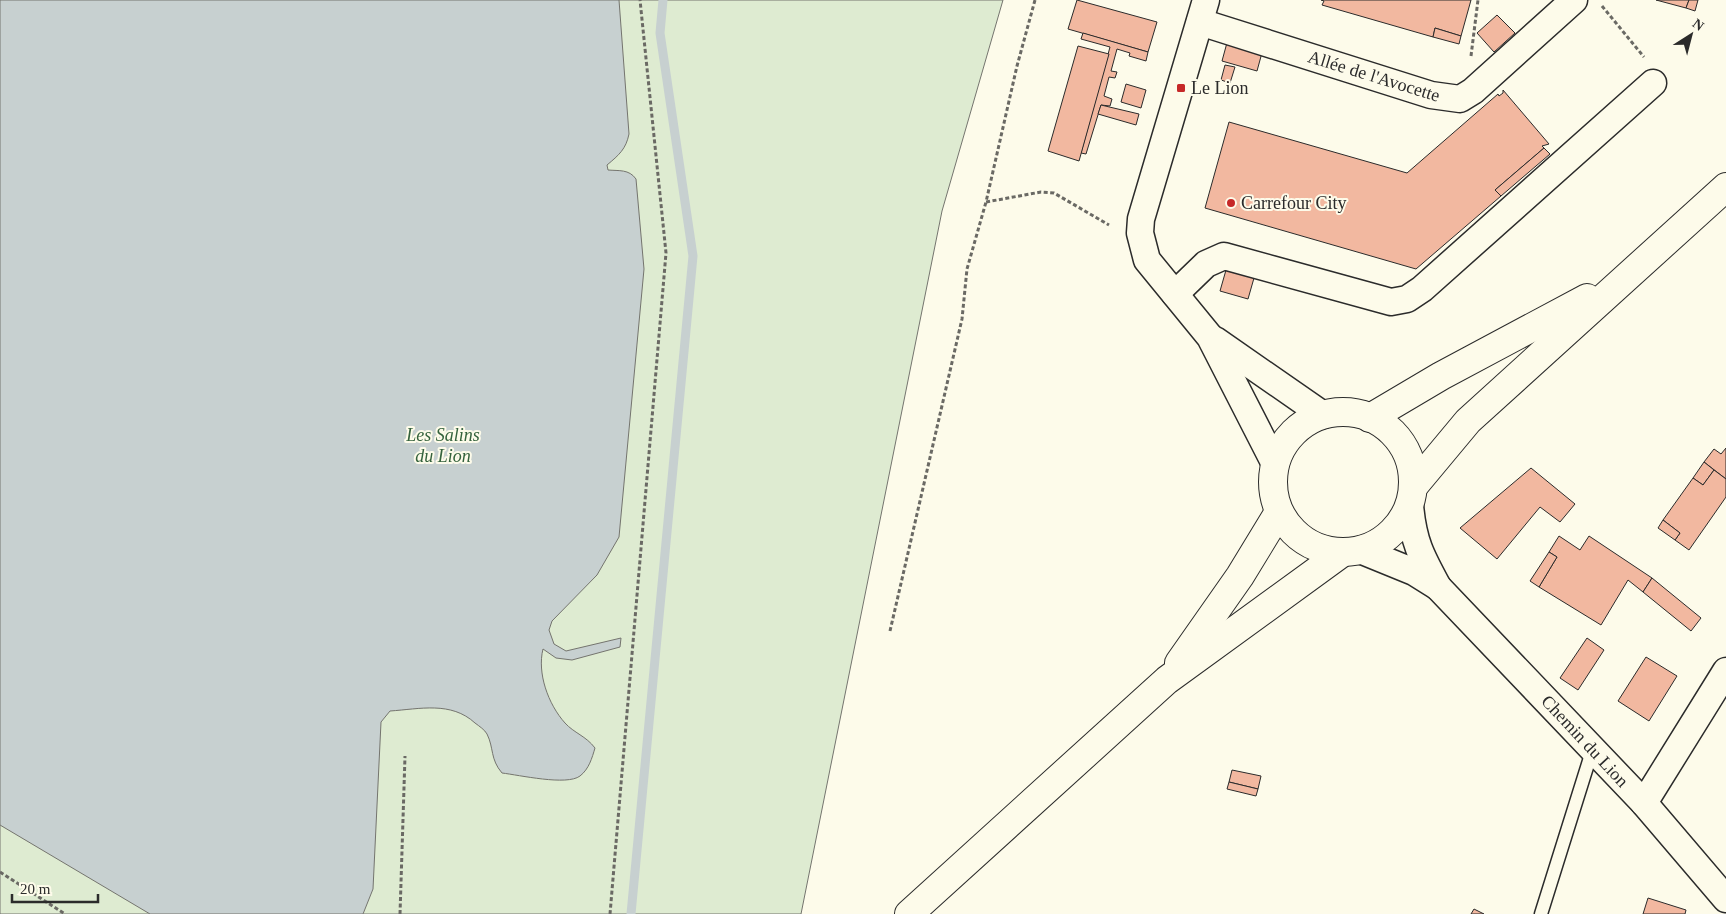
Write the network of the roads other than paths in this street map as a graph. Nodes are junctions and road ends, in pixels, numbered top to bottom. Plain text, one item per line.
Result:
1 (1574, 0) edge
2 (1203, 11) edge
3 (1653, 83) road end
4 (1726, 187) edge
5 (1624, 278) junction
6 (1175, 294) junction
7 (1210, 337) junction
8 (1323, 415) junction
9 (1370, 418) junction
10 (1275, 464) junction
11 (1411, 496) junction
12 (1279, 512) junction
13 (1352, 551) junction
14 (1438, 587) junction
15 (1726, 671) edge
16 (1166, 680) junction
17 (1593, 748) junction
18 (1644, 803) junction
19 (1726, 899) edge
20 (909, 914) edge
21 (1541, 914) edge

1 - 2 street, Allée de l'Avocette
2 - 6 street
3 - 6 street
4 - 5 main road
5 - 9 main road
5 - 11 main road
6 - 7 street
7 - 8 street
7 - 10 street
8 - 9 main road
8 - 10 main road
9 - 11 main road
10 - 12 main road
11 - 13 main road
11 - 14 street, Chemin du Lion
12 - 13 main road
12 - 16 main road
13 - 14 street, Chemin du Lion
13 - 16 main road
14 - 17 street, Chemin du Lion
15 - 18 street
16 - 20 main road
17 - 18 street, Chemin du Lion
17 - 21 lane
18 - 19 street, Chemin du Lion

